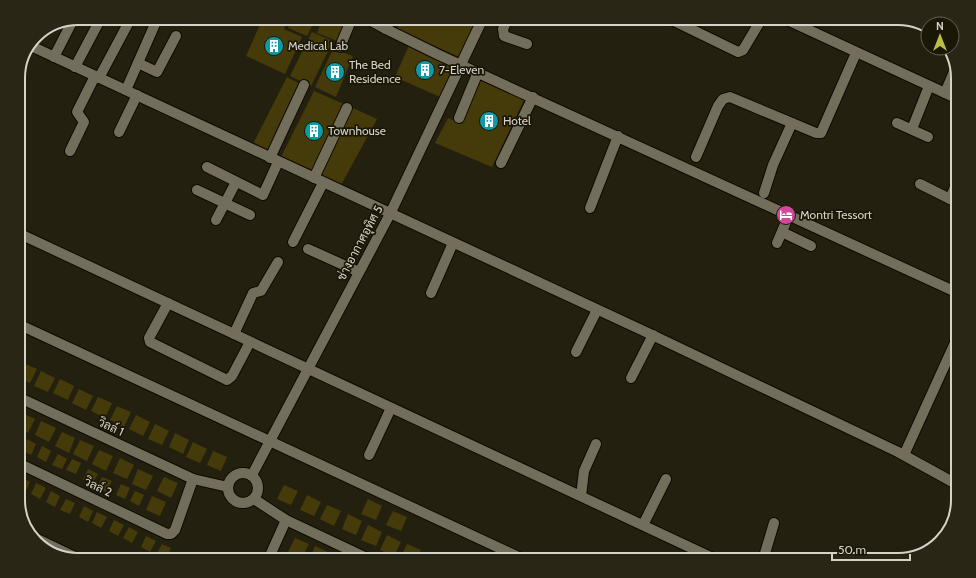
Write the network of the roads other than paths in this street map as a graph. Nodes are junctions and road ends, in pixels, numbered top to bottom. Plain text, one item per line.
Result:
1 (70, 25) edge
2 (97, 25) edge
3 (127, 25) edge
4 (156, 25) edge
5 (349, 25) edge
6 (379, 25) edge
7 (388, 25) edge
8 (480, 25) edge
9 (505, 25) edge
10 (682, 25) edge
11 (758, 25) edge
12 (806, 25) edge
13 (386, 29) junction
14 (176, 36) dead end
15 (527, 44) dead end
16 (340, 47) dead end
17 (35, 48) edge
18 (856, 53) junction
19 (54, 57) junction
20 (138, 63) junction
21 (462, 64) junction
22 (76, 67) junction
23 (478, 72) junction
24 (97, 77) junction
25 (951, 79) edge
26 (304, 85) dead end
27 (929, 86) junction
28 (126, 90) junction
29 (945, 93) junction
30 (137, 95) junction
31 (951, 96) edge
32 (533, 97) junction
33 (348, 108) dead end
34 (459, 118) dead end
35 (792, 123) junction
36 (897, 123) dead end
37 (912, 129) junction
38 (119, 132) dead end
39 (618, 136) junction
40 (928, 137) dead end
41 (70, 151) dead end
42 (696, 157) dead end
43 (274, 160) junction
44 (501, 163) dead end
45 (206, 167) dead end
46 (319, 181) junction
47 (236, 182) junction
48 (920, 184) dead end
49 (197, 190) dead end
50 (764, 193) dead end
51 (951, 200) edge
52 (225, 203) junction
53 (590, 208) dead end
54 (390, 214) junction
55 (250, 215) dead end
56 (789, 215) junction
57 (216, 220) dead end
58 (782, 232) junction
59 (25, 235) edge
60 (293, 242) dead end
61 (453, 243) junction
62 (777, 244) dead end
63 (811, 246) dead end
64 (308, 249) dead end
65 (278, 262) dead end
66 (359, 272) junction
67 (951, 290) edge
68 (431, 293) dead end
69 (168, 303) junction
70 (597, 310) junction
71 (25, 327) edge
72 (234, 334) junction
73 (653, 335) junction
74 (250, 342) junction
75 (951, 351) edge
76 (576, 352) dead end
77 (308, 369) junction
78 (631, 378) dead end
79 (25, 400) edge
80 (391, 408) junction
81 (271, 440) junction
82 (596, 444) dead end
83 (369, 455) dead end
84 (904, 455) junction
85 (25, 466) edge
86 (252, 475) junction
87 (666, 479) dead end
88 (193, 480) junction
89 (951, 481) edge
90 (228, 487) junction
91 (581, 496) junction
92 (254, 499) junction
93 (286, 520) junction
94 (774, 523) dead end
95 (643, 525) junction
96 (271, 553) edge
97 (356, 553) edge
98 (510, 553) edge
99 (693, 553) edge
100 (765, 553) edge

1 - 19 street
2 - 22 street
3 - 24 street
4 - 20 street
5 - 16 street
6 - 13 street
7 - 13 street
8 - 21 street, ช่างอากาศอุทิศ 5
9 - 15 street
10 - 11 street
12 - 18 street
13 - 21 street
14 - 20 street
17 - 19 street
18 - 27 street
18 - 35 street
19 - 22 street
20 - 28 street
21 - 23 street
21 - 54 street, ช่างอากาศอุทิศ 5
22 - 24 street
23 - 32 street
23 - 34 street
24 - 28 street
24 - 41 street
25 - 29 street
26 - 43 street
27 - 29 street
27 - 37 street
28 - 30 street
29 - 31 street
30 - 38 street
30 - 43 street
32 - 39 street
32 - 44 street
33 - 46 street
35 - 42 street
35 - 50 street
36 - 37 street
37 - 40 street
39 - 53 street
39 - 56 street
43 - 46 street
43 - 47 street
45 - 47 street
46 - 54 street
46 - 60 street
47 - 52 street
48 - 51 street
49 - 52 street
52 - 55 street
52 - 57 street
54 - 61 street
54 - 66 street, ช่างอากาศอุทิศ 5
56 - 58 street
56 - 67 street
58 - 62 street
58 - 63 street
59 - 69 street
61 - 68 street
61 - 70 street
64 - 66 street
65 - 72 street
66 - 77 street, ช่างอากาศอุทิศ 5
69 - 72 street
69 - 74 street
70 - 73 street
70 - 76 street
71 - 81 street
72 - 74 street
73 - 78 street
73 - 84 street
74 - 77 street
75 - 84 street
77 - 80 street
77 - 81 street, ช่างอากาศอุทิศ 5
79 - 88 street, วิลล์ 1
80 - 83 street
80 - 91 street
81 - 86 street, ช่างอากาศอุทิศ 5
81 - 98 street
82 - 91 street
84 - 89 street
85 - 88 street, วิลล์ 2
86 - 90 street
86 - 92 street
87 - 95 street
88 - 90 street, วิลล์ 1
90 - 92 street
91 - 95 street
92 - 93 street
93 - 96 street
93 - 97 street
94 - 100 street
95 - 99 street

